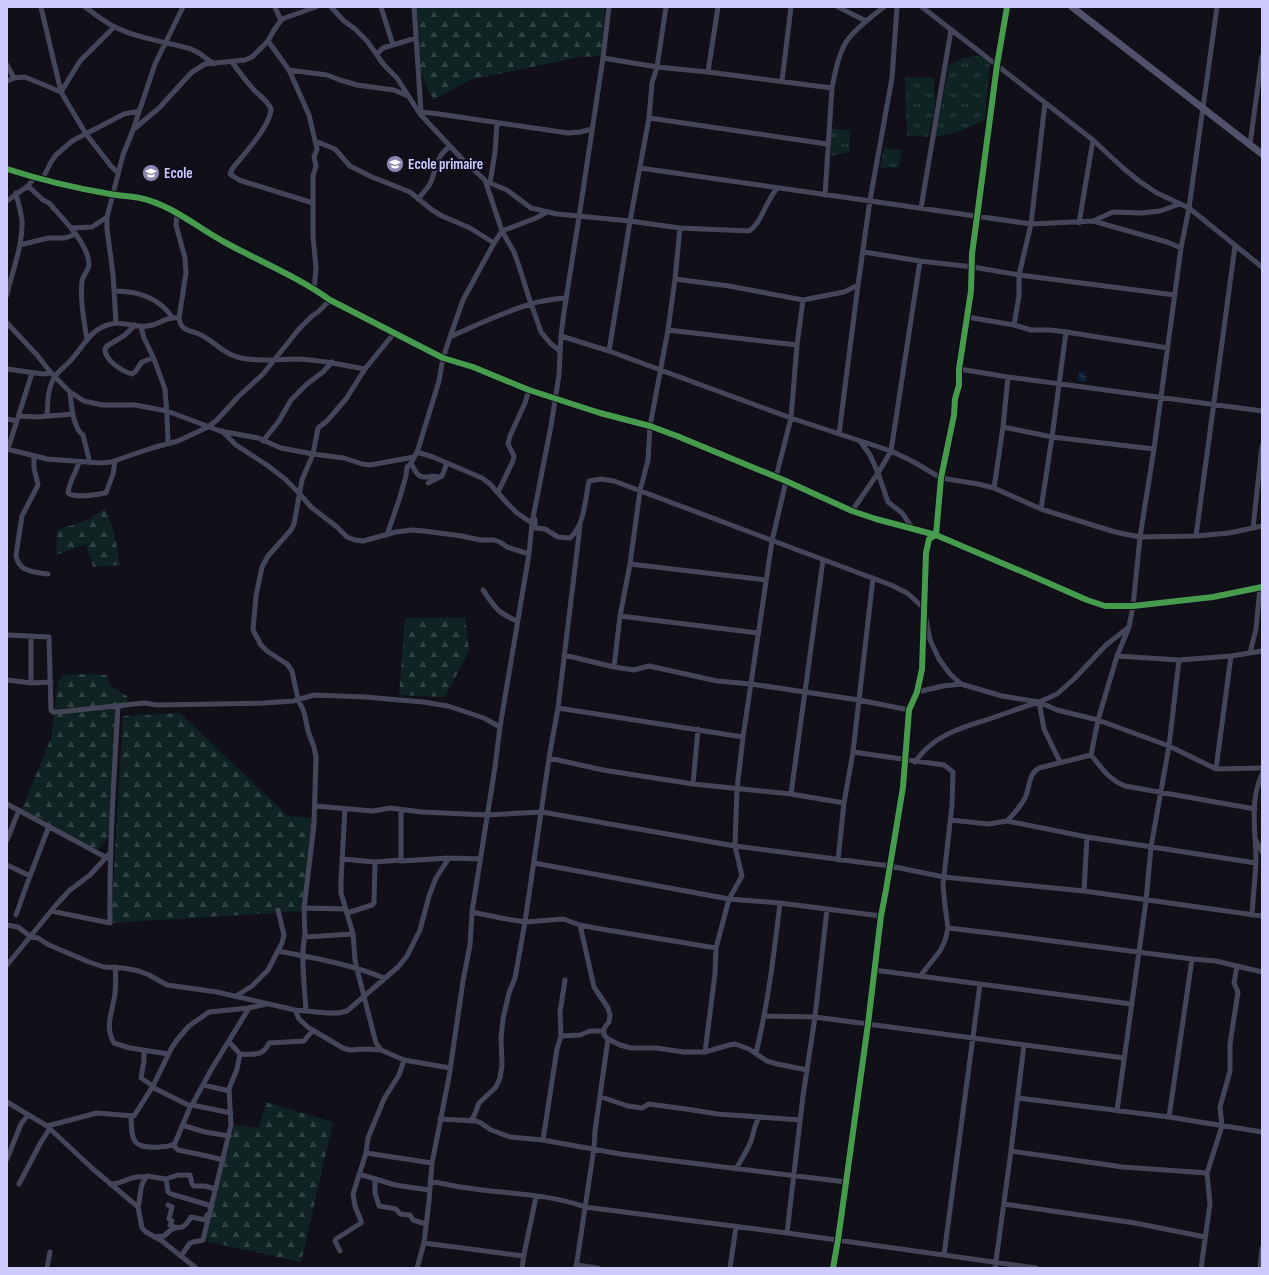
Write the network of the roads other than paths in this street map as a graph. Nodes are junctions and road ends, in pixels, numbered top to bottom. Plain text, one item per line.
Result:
1 (41, 7) edge
2 (85, 7) edge
3 (183, 7) edge
4 (274, 7) edge
5 (316, 7) edge
6 (331, 7) edge
7 (381, 7) edge
8 (414, 7) edge
9 (608, 7) edge
10 (666, 7) edge
11 (718, 7) edge
12 (790, 7) edge
13 (838, 7) edge
14 (884, 7) edge
15 (897, 7) edge
16 (922, 7) edge
17 (1007, 7) edge
18 (1072, 7) edge
19 (1217, 7) edge
20 (280, 21) junction
21 (866, 21) junction
22 (114, 27) junction
23 (951, 30) junction
24 (416, 38) junction
25 (268, 41) junction
26 (166, 42) junction
27 (393, 45) junction
28 (376, 54) junction
29 (1262, 56) edge
30 (603, 58) junction
31 (232, 62) junction
32 (214, 64) junction
33 (7, 65) edge
34 (997, 65) junction
35 (656, 67) junction
36 (289, 70) junction
37 (708, 72) junction
38 (14, 78) junction
39 (7, 81) edge
40 (782, 81) junction
41 (832, 88) junction
42 (61, 92) junction
43 (408, 96) junction
44 (1045, 103) junction
45 (1203, 108) junction
46 (139, 111) junction
47 (420, 113) junction
48 (649, 118) junction
49 (497, 123) junction
50 (592, 128) junction
51 (133, 130) junction
52 (86, 134) junction
53 (1093, 140) junction
54 (315, 141) junction
55 (827, 144) junction
56 (1250, 144) junction
57 (450, 147) junction
58 (1262, 154) edge
59 (640, 168) junction
60 (7, 169) edge
61 (118, 173) junction
62 (35, 178) junction
63 (42, 180) junction
64 (485, 180) junction
65 (490, 183) junction
66 (28, 186) junction
67 (777, 188) junction
68 (16, 193) junction
69 (112, 195) junction
70 (825, 195) junction
71 (418, 199) junction
72 (870, 200) junction
73 (7, 201) edge
74 (313, 203) junction
75 (1180, 204) junction
76 (921, 208) junction
77 (1188, 208) junction
78 (547, 212) junction
79 (177, 213) junction
80 (977, 216) junction
81 (107, 217) junction
82 (579, 217) junction
83 (630, 221) junction
84 (1093, 221) junction
85 (1079, 223) junction
86 (1031, 224) junction
87 (71, 228) junction
88 (680, 228) junction
89 (502, 231) junction
90 (76, 234) junction
91 (494, 243) junction
92 (20, 245) junction
93 (1235, 246) junction
94 (1181, 248) junction
95 (864, 252) junction
96 (920, 261) junction
97 (973, 267) junction
98 (1262, 267) edge
99 (1019, 275) junction
100 (675, 279) junction
101 (858, 285) junction
102 (314, 289) junction
103 (114, 291) junction
104 (7, 295) edge
105 (1175, 295) junction
106 (566, 298) junction
107 (330, 300) junction
108 (803, 300) junction
109 (531, 304) junction
110 (172, 317) junction
111 (967, 317) junction
112 (179, 318) junction
113 (7, 323) edge
114 (116, 323) junction
115 (135, 325) junction
116 (1014, 325) junction
117 (141, 326) junction
118 (668, 330) junction
119 (395, 332) junction
120 (1066, 332) junction
121 (561, 336) junction
122 (450, 337) junction
123 (86, 340) junction
124 (797, 345) junction
125 (1168, 348) junction
126 (560, 351) junction
127 (609, 351) junction
128 (153, 358) junction
129 (444, 358) junction
130 (274, 359) junction
131 (332, 362) junction
132 (7, 369) edge
133 (364, 369) junction
134 (660, 369) junction
135 (959, 369) junction
136 (32, 373) junction
137 (53, 375) junction
138 (1008, 377) junction
139 (1059, 384) junction
140 (529, 390) junction
141 (70, 392) junction
142 (555, 398) junction
143 (1161, 398) junction
144 (1214, 405) junction
145 (167, 411) junction
146 (1262, 411) edge
147 (73, 414) junction
148 (47, 416) junction
149 (791, 418) junction
150 (18, 419) junction
151 (7, 420) edge
152 (208, 426) junction
153 (650, 426) junction
154 (1003, 427) junction
155 (222, 431) junction
156 (840, 434) junction
157 (1052, 437) junction
158 (263, 441) junction
159 (860, 441) junction
160 (168, 443) junction
161 (1262, 446) edge
162 (8, 449) edge
163 (1154, 449) junction
164 (891, 451) junction
165 (313, 454) junction
166 (416, 455) junction
167 (34, 456) junction
168 (115, 461) junction
169 (79, 462) junction
170 (90, 463) junction
171 (411, 463) junction
172 (447, 463) junction
173 (878, 473) junction
174 (776, 476) junction
175 (439, 477) junction
176 (941, 478) junction
177 (786, 481) junction
178 (428, 483) dead end
179 (994, 488) junction
180 (640, 491) junction
181 (498, 492) junction
182 (299, 493) junction
183 (1041, 509) junction
184 (535, 510) junction
185 (852, 511) junction
186 (581, 519) junction
187 (532, 523) junction
188 (1262, 526) edge
189 (1253, 528) junction
190 (913, 529) junction
191 (387, 535) junction
192 (936, 535) junction
193 (1196, 536) junction
194 (1140, 537) junction
195 (772, 541) junction
196 (529, 554) junction
197 (823, 560) junction
198 (630, 564) junction
199 (48, 574) dead end
200 (873, 578) junction
201 (766, 580) junction
202 (1261, 587) edge
203 (483, 590) dead end
204 (1133, 606) junction
205 (924, 608) junction
206 (620, 616) junction
207 (518, 621) junction
208 (1129, 627) junction
209 (758, 633) junction
210 (7, 635) edge
211 (31, 636) junction
212 (1262, 651) edge
213 (1250, 653) junction
214 (564, 655) junction
215 (1117, 656) junction
216 (1231, 656) junction
217 (1180, 660) junction
218 (614, 667) junction
219 (7, 680) edge
220 (50, 682) junction
221 (31, 683) junction
222 (751, 684) junction
223 (961, 684) junction
224 (805, 692) junction
225 (917, 692) junction
226 (298, 699) junction
227 (859, 700) junction
228 (1039, 702) junction
229 (118, 706) junction
230 (558, 708) junction
231 (909, 710) junction
232 (1098, 720) junction
233 (500, 727) junction
234 (698, 729) junction
235 (743, 737) junction
236 (1169, 746) junction
237 (853, 752) junction
238 (1092, 755) junction
239 (549, 758) junction
240 (904, 760) junction
241 (916, 762) junction
242 (1060, 762) junction
243 (1216, 768) junction
244 (1262, 768) edge
245 (1262, 774) edge
246 (693, 784) junction
247 (737, 789) junction
248 (1160, 793) junction
249 (791, 794) junction
250 (844, 803) junction
251 (7, 804) edge
252 (315, 806) junction
253 (345, 809) junction
254 (1254, 809) junction
255 (19, 810) junction
256 (402, 810) junction
257 (542, 812) junction
258 (486, 815) junction
259 (950, 820) junction
260 (1007, 821) junction
261 (49, 826) junction
262 (1087, 837) junction
263 (1255, 837) junction
264 (7, 840) edge
265 (735, 846) junction
266 (1151, 847) junction
267 (111, 852) junction
268 (1262, 852) edge
269 (107, 858) junction
270 (449, 858) junction
271 (342, 859) junction
272 (481, 859) junction
273 (400, 860) junction
274 (838, 860) junction
275 (375, 862) junction
276 (534, 863) junction
277 (1256, 863) junction
278 (7, 865) edge
279 (890, 866) junction
280 (30, 876) junction
281 (944, 877) junction
282 (1084, 892) junction
283 (729, 899) junction
284 (1146, 901) junction
285 (780, 903) junction
286 (304, 908) junction
287 (827, 909) junction
288 (278, 910) dead end
289 (51, 911) junction
290 (346, 911) junction
291 (472, 912) junction
292 (16, 915) dead end
293 (1252, 915) junction
294 (881, 916) junction
295 (1262, 916) edge
296 (525, 922) junction
297 (7, 925) edge
298 (580, 925) junction
299 (948, 928) junction
300 (353, 934) junction
301 (31, 937) junction
302 (305, 938) junction
303 (716, 948) junction
304 (278, 951) junction
305 (1138, 952) junction
306 (303, 956) junction
307 (1192, 959) junction
308 (7, 965) edge
309 (1237, 966) junction
310 (115, 967) junction
311 (357, 968) junction
312 (874, 970) junction
313 (1262, 972) edge
314 (921, 975) junction
315 (384, 978) junction
316 (565, 980) dead end
317 (980, 984) junction
318 (236, 996) junction
319 (364, 996) junction
320 (268, 1004) junction
321 (1131, 1004) junction
322 (249, 1008) junction
323 (296, 1010) junction
324 (306, 1010) junction
325 (764, 1016) junction
326 (815, 1017) junction
327 (868, 1024) junction
328 (313, 1030) junction
329 (603, 1031) junction
330 (561, 1036) junction
331 (973, 1038) junction
332 (608, 1039) junction
333 (229, 1042) junction
334 (1024, 1045) junction
335 (144, 1050) junction
336 (381, 1050) junction
337 (704, 1052) junction
338 (168, 1054) junction
339 (240, 1054) junction
340 (756, 1054) junction
341 (1124, 1058) junction
342 (404, 1060) junction
343 (450, 1068) junction
344 (807, 1070) junction
345 (204, 1085) junction
346 (152, 1086) junction
347 (229, 1091) junction
348 (601, 1097) junction
349 (1018, 1098) junction
350 (7, 1102) edge
351 (191, 1105) junction
352 (1117, 1111) junction
353 (231, 1113) junction
354 (28, 1115) junction
355 (131, 1117) junction
356 (760, 1117) junction
357 (1169, 1117) junction
358 (440, 1119) junction
359 (800, 1120) junction
360 (470, 1121) junction
361 (182, 1125) junction
362 (1222, 1126) junction
363 (48, 1127) junction
364 (1262, 1132) edge
365 (228, 1136) junction
366 (542, 1140) junction
367 (173, 1145) junction
368 (594, 1148) junction
369 (1011, 1151) junction
370 (366, 1153) junction
371 (7, 1159) edge
372 (223, 1160) junction
373 (432, 1163) junction
374 (736, 1169) junction
375 (1207, 1173) junction
376 (359, 1174) junction
377 (794, 1176) junction
378 (145, 1177) junction
379 (166, 1179) junction
380 (375, 1179) junction
381 (430, 1181) junction
382 (846, 1182) junction
383 (19, 1184) dead end
384 (110, 1184) junction
385 (215, 1189) junction
386 (429, 1190) junction
387 (536, 1196) junction
388 (1004, 1204) junction
389 (168, 1205) dead end
390 (212, 1206) junction
391 (138, 1207) junction
392 (584, 1207) junction
393 (426, 1224) junction
394 (736, 1227) junction
395 (177, 1228) junction
396 (787, 1233) junction
397 (154, 1237) junction
398 (1205, 1237) junction
399 (838, 1240) junction
400 (424, 1243) junction
401 (1262, 1248) edge
402 (340, 1251) dead end
403 (50, 1252) dead end
404 (944, 1255) junction
405 (181, 1256) junction
406 (524, 1256) junction
407 (995, 1262) junction
408 (576, 1267) edge
409 (47, 1268) edge
410 (196, 1268) edge
411 (417, 1268) edge
412 (522, 1268) edge
413 (598, 1268) edge
414 (730, 1268) edge
415 (833, 1268) edge
416 (995, 1268) edge
417 (1036, 1268) edge
418 (1201, 1268) edge
419 (1260, 1268) edge

1 - 42 street
2 - 22 street
3 - 26 street
4 - 20 street
5 - 20 street
6 - 28 street
7 - 27 street
8 - 24 street
9 - 30 street
10 - 35 street
11 - 37 street
12 - 40 street
13 - 21 street
14 - 21 street
15 - 72 street
16 - 23 street
17 - 34 street
18 - 45 street
19 - 45 street
20 - 25 street
21 - 41 street
22 - 26 street
22 - 42 street
23 - 34 street
23 - 76 street
24 - 27 street
24 - 47 street
25 - 31 street
25 - 36 street
26 - 32 street
26 - 46 street
27 - 28 street
28 - 43 street
29 - 56 street
30 - 35 street
30 - 50 street
31 - 32 street
31 - 74 street
32 - 51 street
33 - 38 street
34 - 44 street
34 - 80 street
35 - 37 street
35 - 48 street
36 - 43 street
36 - 54 street
37 - 40 street
38 - 39 street
38 - 42 street
40 - 41 street
41 - 55 street
42 - 52 street
43 - 47 street
44 - 53 street
44 - 86 street
45 - 56 street
45 - 77 street
46 - 51 street
46 - 52 street
47 - 49 street
47 - 57 street
48 - 55 street
48 - 59 street
49 - 50 street
49 - 65 street
50 - 82 street
51 - 61 street
52 - 61 street
52 - 63 street
53 - 75 street
53 - 85 street
54 - 71 street
54 - 74 street
55 - 70 street
56 - 58 street
57 - 64 street
57 - 71 street
59 - 67 street
59 - 83 street
60 - 62 street
61 - 69 street
62 - 63 street
62 - 66 street
63 - 69 street
64 - 65 street
64 - 89 street
65 - 78 street
66 - 68 street
66 - 87 street
67 - 70 street
67 - 88 street
68 - 73 street
68 - 92 street
69 - 79 street
69 - 81 street
70 - 72 street
71 - 91 street
72 - 76 street
72 - 95 street
74 - 102 street
75 - 77 street
75 - 84 street
76 - 80 street
77 - 93 street
77 - 94 street
78 - 82 street
78 - 89 street
79 - 102 street
79 - 112 street
80 - 86 street
80 - 97 street
81 - 87 street
81 - 103 street
82 - 83 street
82 - 106 street
83 - 88 street
83 - 127 street
84 - 85 street
84 - 94 street
85 - 86 street
86 - 99 street
87 - 90 street
88 - 100 street
89 - 91 street
89 - 109 street
90 - 92 street
90 - 123 street
91 - 122 street
92 - 104 street
93 - 98 street
93 - 144 street
94 - 105 street
95 - 96 street
95 - 101 street
96 - 97 street
96 - 164 street
97 - 99 street
97 - 111 street
99 - 105 street
99 - 116 street
100 - 108 street
100 - 118 street
101 - 108 street
101 - 156 street
102 - 107 street
103 - 110 street
103 - 114 street
105 - 125 street
106 - 109 street
106 - 121 street
107 - 119 street
107 - 130 street
108 - 124 street
109 - 122 street
109 - 126 street
110 - 112 street
110 - 117 street
111 - 116 street
111 - 135 street
112 - 130 street
113 - 137 street
114 - 115 street
114 - 123 street
115 - 117 street
115 - 128 street
116 - 120 street
117 - 128 street
118 - 124 street
118 - 134 street
119 - 129 street
119 - 133 street
120 - 125 street
120 - 139 street
121 - 126 street
121 - 127 street
122 - 129 street
123 - 137 street
124 - 149 street
125 - 143 street
126 - 142 street
127 - 134 street
128 - 145 street
129 - 140 street
129 - 166 street
130 - 131 street
130 - 152 street
131 - 133 street
131 - 158 street
132 - 136 street
133 - 165 street
134 - 149 street
134 - 153 street
135 - 138 street
135 - 176 street
136 - 137 street
136 - 150 street
137 - 141 street
137 - 148 street
138 - 139 street
138 - 154 street
139 - 143 street
139 - 157 street
140 - 142 street
140 - 181 street
141 - 145 street
141 - 147 street
142 - 153 street
142 - 184 street
143 - 144 street
143 - 163 street
144 - 146 street
144 - 193 street
145 - 152 street
145 - 160 street
147 - 148 street
147 - 170 street
148 - 150 street
149 - 156 street
149 - 174 street
150 - 151 street
150 - 162 street
152 - 155 street
152 - 160 street
153 - 174 street
153 - 180 street
154 - 157 street
154 - 179 street
155 - 158 street
155 - 182 street
156 - 159 street
157 - 163 street
157 - 183 street
158 - 165 street
159 - 164 street
159 - 173 street
160 - 168 street
161 - 189 street
162 - 167 street
163 - 194 street
164 - 173 street
164 - 176 street
165 - 166 street
165 - 182 street
166 - 171 street
166 - 172 street
167 - 169 street
167 - 199 street
168 - 169 street
168 - 170 street
169 - 170 street
171 - 175 street
171 - 191 street
172 - 175 street
172 - 181 street
173 - 185 street
173 - 190 street
174 - 177 street
175 - 178 street
176 - 179 street
176 - 192 street
177 - 185 street
177 - 195 street
179 - 183 street
180 - 186 street
180 - 195 street
180 - 198 street
181 - 187 street
182 - 191 street
182 - 226 street
183 - 194 street
184 - 186 street
184 - 187 street
185 - 190 street
186 - 214 street
187 - 196 street
188 - 189 street
189 - 193 street
190 - 192 street
191 - 196 street
192 - 204 street
192 - 205 street
193 - 194 street
194 - 204 street
195 - 197 street
195 - 201 street
196 - 207 street
197 - 200 street
197 - 224 street
198 - 201 street
198 - 206 street
200 - 205 street
200 - 227 street
201 - 209 street
202 - 204 street
202 - 213 street
203 - 207 street
204 - 208 street
205 - 223 street
205 - 225 street
206 - 209 street
206 - 218 street
207 - 233 street
208 - 215 street
208 - 228 street
209 - 222 street
210 - 211 street
211 - 220 street
211 - 221 street
212 - 213 street
213 - 216 street
214 - 218 street
214 - 230 street
215 - 217 street
215 - 232 street
216 - 217 street
216 - 243 street
217 - 236 street
218 - 222 street
219 - 221 street
220 - 221 street
220 - 229 street
222 - 224 street
222 - 235 street
223 - 225 street
223 - 228 street
224 - 227 street
224 - 249 street
225 - 231 street
226 - 229 street
226 - 233 street
226 - 252 street
227 - 231 street
227 - 237 street
228 - 232 street
228 - 241 street
228 - 242 street
229 - 267 street
230 - 234 street
230 - 239 street
231 - 240 street
232 - 236 street
232 - 238 street
233 - 258 street
234 - 235 street
234 - 246 street
235 - 247 street
236 - 243 street
236 - 248 street
237 - 240 street
237 - 250 street
238 - 242 street
238 - 248 street
239 - 246 street
239 - 257 street
240 - 241 street
240 - 279 street
241 - 259 street
242 - 260 street
243 - 244 street
245 - 254 street
246 - 247 street
247 - 249 street
247 - 265 street
248 - 254 street
248 - 266 street
249 - 250 street
250 - 274 street
251 - 255 street
252 - 253 street
252 - 286 street
253 - 256 street
253 - 271 street
254 - 263 street
255 - 261 street
255 - 264 street
256 - 258 street
256 - 273 street
257 - 258 street
257 - 265 street
257 - 276 street
258 - 272 street
259 - 260 street
259 - 281 street
260 - 262 street
261 - 269 street
261 - 280 street
262 - 266 street
262 - 282 street
263 - 268 street
263 - 277 street
265 - 274 street
265 - 283 street
266 - 277 street
266 - 284 street
267 - 269 street
267 - 289 street
269 - 289 street
270 - 272 street
270 - 273 street
270 - 315 street
271 - 275 street
271 - 290 street
272 - 291 street
273 - 275 street
274 - 279 street
275 - 290 street
276 - 283 street
276 - 296 street
277 - 293 street
278 - 280 street
279 - 281 street
279 - 294 street
280 - 292 street
281 - 282 street
281 - 299 street
282 - 284 street
283 - 285 street
283 - 303 street
284 - 293 street
284 - 305 street
285 - 287 street
285 - 325 street
286 - 290 street
286 - 302 street
287 - 294 street
287 - 326 street
288 - 304 street
289 - 301 street
290 - 300 street
291 - 296 street
291 - 343 street
293 - 295 street
294 - 312 street
296 - 298 street
296 - 360 street
297 - 301 street
298 - 303 street
298 - 329 street
299 - 305 street
299 - 314 street
300 - 302 street
300 - 311 street
301 - 308 street
301 - 310 street
302 - 306 street
303 - 337 street
304 - 306 street
304 - 318 street
305 - 307 street
305 - 321 street
306 - 311 street
306 - 324 street
307 - 309 street
307 - 357 street
309 - 313 street
309 - 362 street
310 - 318 street
310 - 335 street
311 - 315 street
311 - 319 street
312 - 314 street
312 - 327 street
314 - 317 street
315 - 319 street
316 - 330 street
317 - 321 street
317 - 331 street
318 - 320 street
319 - 324 street
319 - 336 street
320 - 322 street
320 - 323 street
321 - 341 street
322 - 333 street
322 - 338 street
323 - 324 street
323 - 328 street
325 - 326 street
325 - 340 street
326 - 327 street
326 - 344 street
327 - 331 street
327 - 382 street
328 - 336 street
328 - 339 street
329 - 330 street
329 - 332 street
330 - 366 street
331 - 334 street
331 - 404 street
332 - 337 street
332 - 348 street
333 - 339 street
333 - 345 street
334 - 341 street
334 - 349 street
335 - 338 street
335 - 346 street
336 - 342 street
337 - 340 street
338 - 346 street
339 - 347 street
340 - 344 street
341 - 352 street
342 - 343 street
342 - 370 street
343 - 358 street
344 - 359 street
345 - 347 street
345 - 351 street
346 - 351 street
346 - 355 street
347 - 353 street
348 - 356 street
348 - 368 street
349 - 352 street
349 - 369 street
350 - 354 street
351 - 353 street
351 - 361 street
352 - 357 street
353 - 365 street
354 - 363 street
354 - 371 street
355 - 363 street
355 - 367 street
356 - 359 street
356 - 374 street
357 - 362 street
358 - 360 street
358 - 373 street
359 - 377 street
360 - 366 street
361 - 365 street
361 - 367 street
362 - 364 street
362 - 375 street
363 - 383 street
363 - 384 street
365 - 372 street
366 - 368 street
367 - 372 street
368 - 374 street
368 - 392 street
369 - 375 street
369 - 388 street
370 - 373 street
370 - 376 street
372 - 385 street
373 - 381 street
374 - 377 street
375 - 398 street
376 - 380 street
376 - 402 street
377 - 382 street
377 - 396 street
378 - 379 street
378 - 384 street
378 - 391 street
379 - 385 street
379 - 390 street
380 - 386 street
380 - 393 street
381 - 386 street
381 - 387 street
382 - 399 street
384 - 391 street
385 - 390 street
386 - 393 street
387 - 392 street
387 - 406 street
388 - 398 street
388 - 407 street
389 - 395 street
390 - 395 street
390 - 405 street
391 - 397 street
392 - 394 street
392 - 408 street
393 - 400 street
394 - 396 street
394 - 414 street
395 - 397 street
396 - 399 street
397 - 405 street
398 - 418 street
399 - 404 street
399 - 415 street
400 - 406 street
400 - 411 street
401 - 419 street
403 - 409 street
404 - 407 street
405 - 410 street
406 - 412 street
407 - 416 street
407 - 417 street
408 - 413 street

